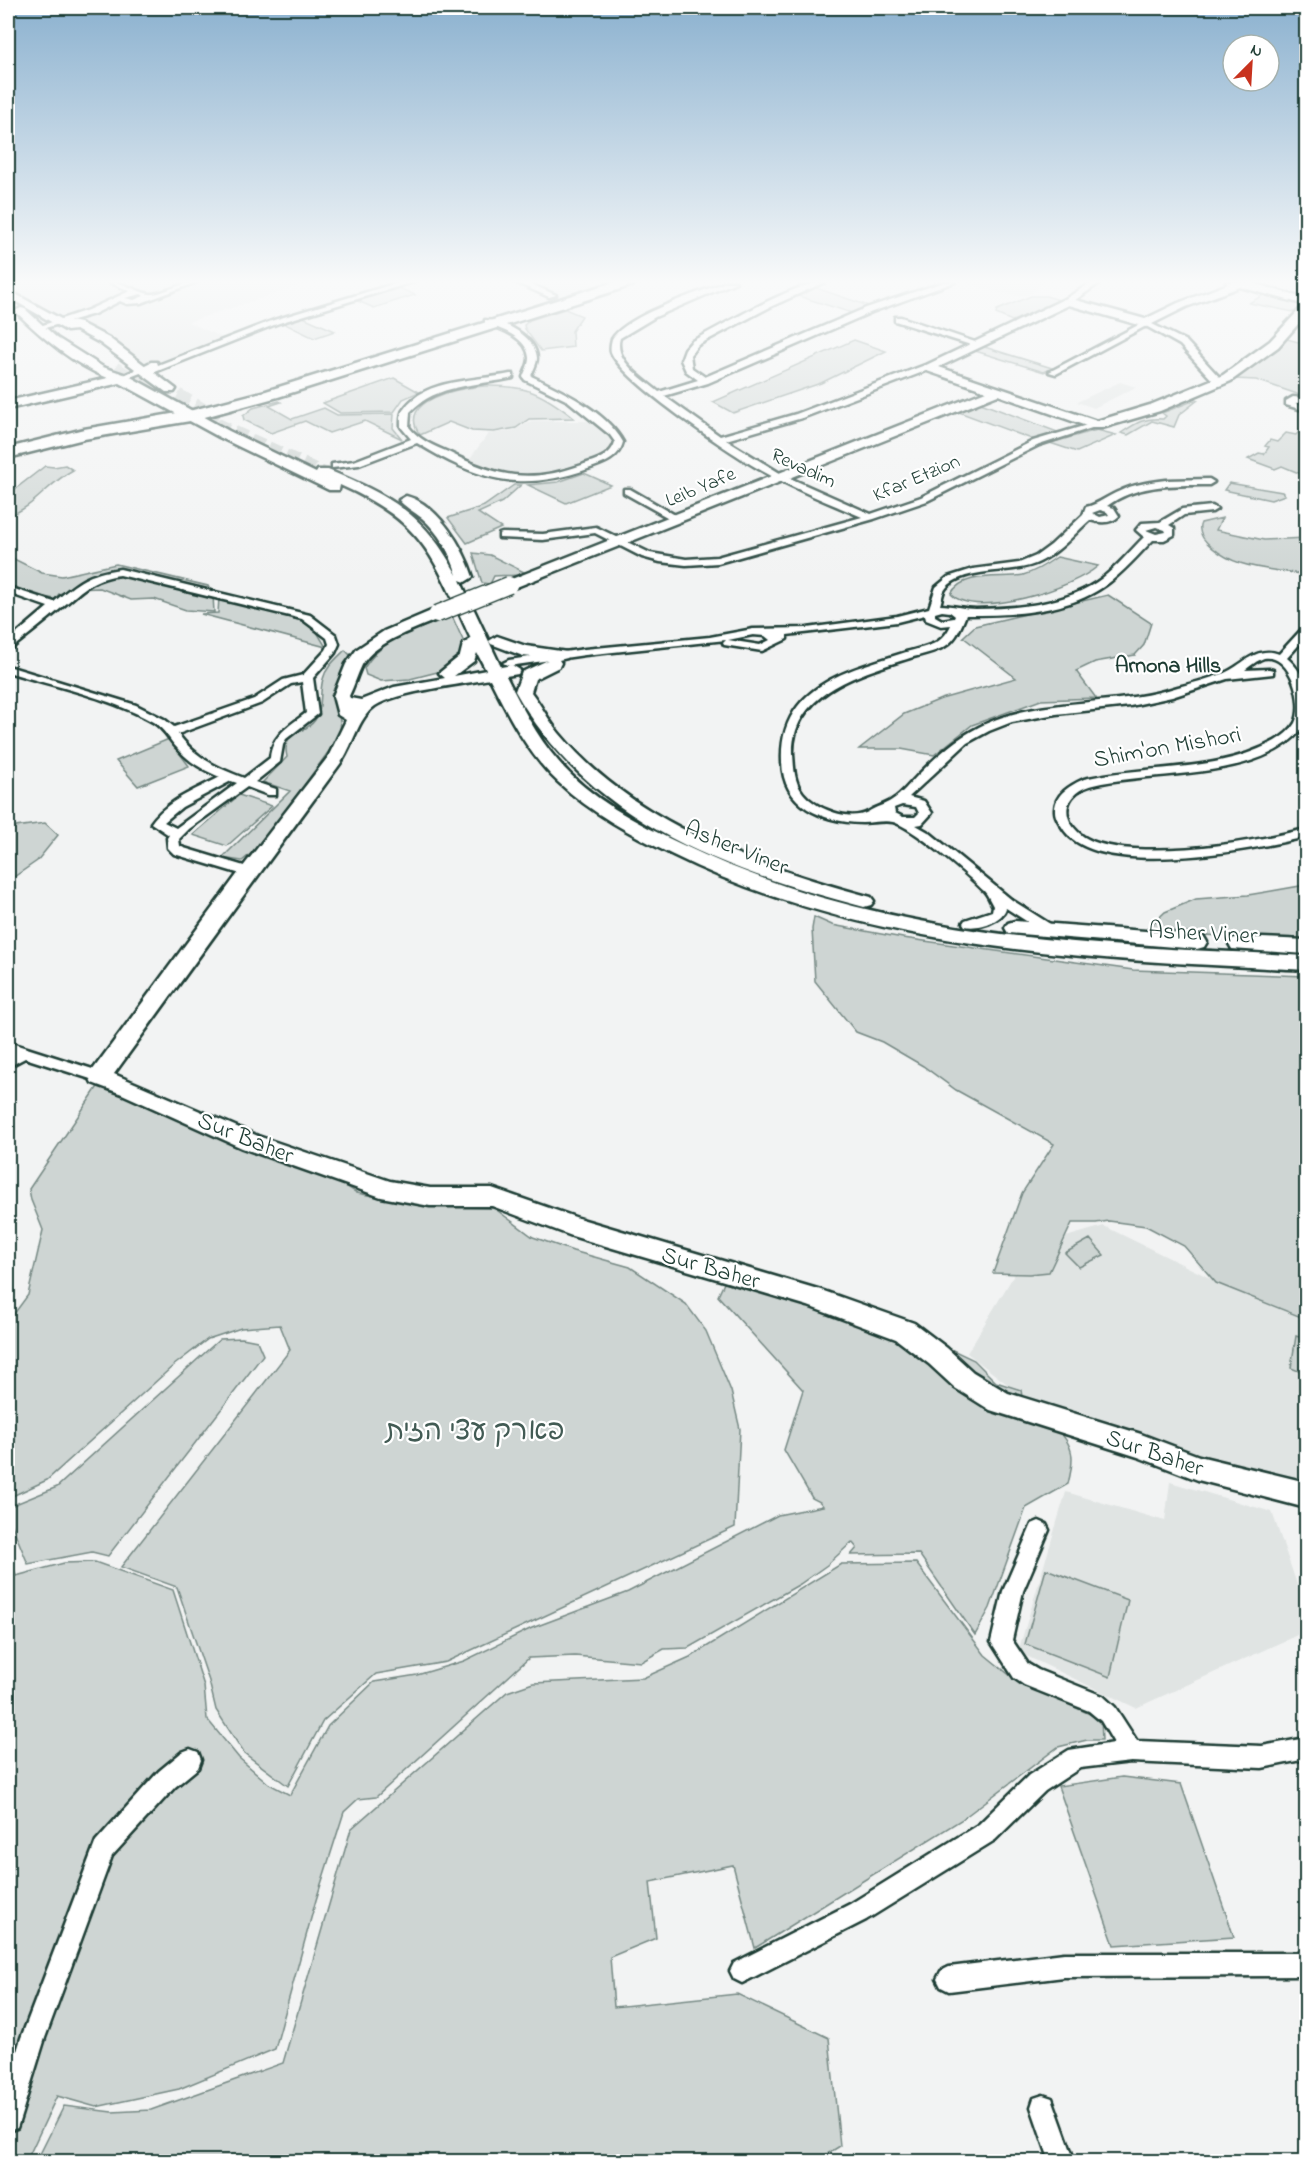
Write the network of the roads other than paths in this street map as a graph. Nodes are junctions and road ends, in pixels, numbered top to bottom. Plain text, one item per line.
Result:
1 (78, 383) edge
2 (135, 383) tunnel mouth
3 (162, 383) tunnel mouth
4 (295, 383) edge
5 (304, 383) edge
6 (472, 383) edge
7 (530, 383) edge
8 (646, 383) edge
9 (699, 383) edge
10 (885, 383) edge
11 (975, 383) edge
12 (1217, 383) edge
13 (998, 391) junction
14 (660, 394) junction
15 (162, 399) junction
16 (8, 405) edge
17 (209, 416) junction
18 (144, 422) junction
19 (1097, 425) junction
20 (719, 439) junction
21 (417, 440) junction
22 (290, 449) dead end
23 (8, 451) edge
24 (326, 467) junction
25 (779, 476) junction
26 (1209, 482) dead end
27 (627, 491) dead end
28 (1100, 507) junction
29 (1212, 509) dead end
30 (1088, 516) junction
31 (871, 518) junction
32 (676, 519) junction
33 (502, 536) dead end
34 (620, 542) junction
35 (8, 590) edge
36 (939, 593) junction
37 (57, 607) junction
38 (957, 615) junction
39 (933, 616) junction
40 (1306, 631) edge
41 (771, 637) junction
42 (744, 639) junction
43 (497, 641) junction
44 (944, 642) junction
45 (471, 644) junction
46 (8, 646) edge
47 (1281, 658) junction
48 (557, 659) junction
49 (1254, 661) junction
50 (354, 664) junction
51 (503, 668) junction
52 (1288, 668) junction
53 (8, 669) edge
54 (1273, 672) junction
55 (1230, 674) junction
56 (307, 676) junction
57 (448, 677) junction
58 (1301, 689) junction
59 (371, 693) junction
60 (518, 696) junction
61 (344, 698) junction
62 (172, 732) junction
63 (347, 734) junction
64 (228, 778) junction
65 (922, 778) junction
66 (245, 783) junction
67 (272, 792) dead end
68 (922, 810) junction
69 (895, 812) junction
70 (176, 833) junction
71 (1306, 833) edge
72 (944, 851) junction
73 (249, 873) junction
74 (992, 892) junction
75 (970, 922) junction
76 (1053, 932) junction
77 (1306, 947) edge
78 (1306, 963) edge
79 (8, 1047) edge
80 (24, 1052) junction
81 (8, 1062) edge
82 (100, 1077) junction
83 (1306, 1495) edge
84 (1039, 1530) dead end
85 (1306, 1749) edge
86 (1131, 1750) junction
87 (190, 1760) dead end
88 (1306, 1965) edge
89 (742, 1971) dead end
90 (949, 1979) dead end
91 (1043, 2107) dead end
92 (8, 2119) edge
93 (1063, 2162) edge

1 - 16 main road
2 - 15 main road
3 - 17 main road
4 - 17 highway
5 - 17 highway
6 - 21 street
7 - 21 street
8 - 14 street, Revadim
9 - 14 street
10 - 20 street
11 - 13 main road
12 - 19 main road, Kfar Etzion
13 - 19 main road
13 - 25 main road, Leib Yafe
14 - 20 street, Revadim
15 - 17 main road
15 - 18 highway
17 - 18 highway
17 - 18 highway
17 - 22 main road
17 - 45 main road
18 - 23 highway
19 - 31 street, Kfar Etzion
20 - 25 street, Revadim
21 - 24 street
24 - 43 main road, Asher Viner
24 - 51 main road, Asher Viner
25 - 31 street, Revadim
25 - 32 main road, Leib Yafe
26 - 28 street
27 - 32 street
28 - 30 street
28 - 30 street
29 - 38 street
30 - 36 street
31 - 34 street, Kfar Etzion
32 - 34 main road, Leib Yafe
33 - 34 street, Kfar Etzion
34 - 50 main road, Leib Yafe, bridge
35 - 37 street
36 - 38 street
36 - 39 street
37 - 46 street
37 - 56 street
38 - 39 street
38 - 39 street
38 - 44 street
39 - 41 street
39 - 44 street
40 - 47 street
41 - 42 street
41 - 42 street
42 - 48 street
43 - 48 main road
43 - 51 main road, Asher Viner
44 - 69 street
45 - 51 main road
45 - 57 main road
47 - 49 street
47 - 52 street, Shim'on Mishori
48 - 51 street
48 - 60 main road
49 - 54 street
49 - 55 street
50 - 59 main road
50 - 61 main road
51 - 57 main road
51 - 60 main road, Asher Viner
52 - 54 street
52 - 58 street, Shim'on Mishori
53 - 62 street
54 - 55 street
54 - 58 street
55 - 65 street
56 - 62 street
56 - 66 street
57 - 59 main road
57 - 60 main road
58 - 71 street, Shim'on Mishori
59 - 61 main road
59 - 63 main road
60 - 75 main road, Asher Viner
60 - 78 main road, Asher Viner
61 - 63 main road
62 - 64 street
63 - 73 main road
64 - 66 street
64 - 70 street
65 - 68 street
65 - 69 street
66 - 67 street
66 - 70 street
68 - 69 street
68 - 69 street
68 - 72 street
69 - 72 street
70 - 73 street
72 - 74 street
73 - 82 main road
74 - 75 street
74 - 76 street
75 - 76 main road, Asher Viner
76 - 77 main road, Asher Viner
79 - 80 street
80 - 81 street
80 - 82 street
82 - 83 main road, Sur Baher
84 - 86 street
85 - 86 street
86 - 89 street
87 - 92 street
88 - 90 street
91 - 93 street

